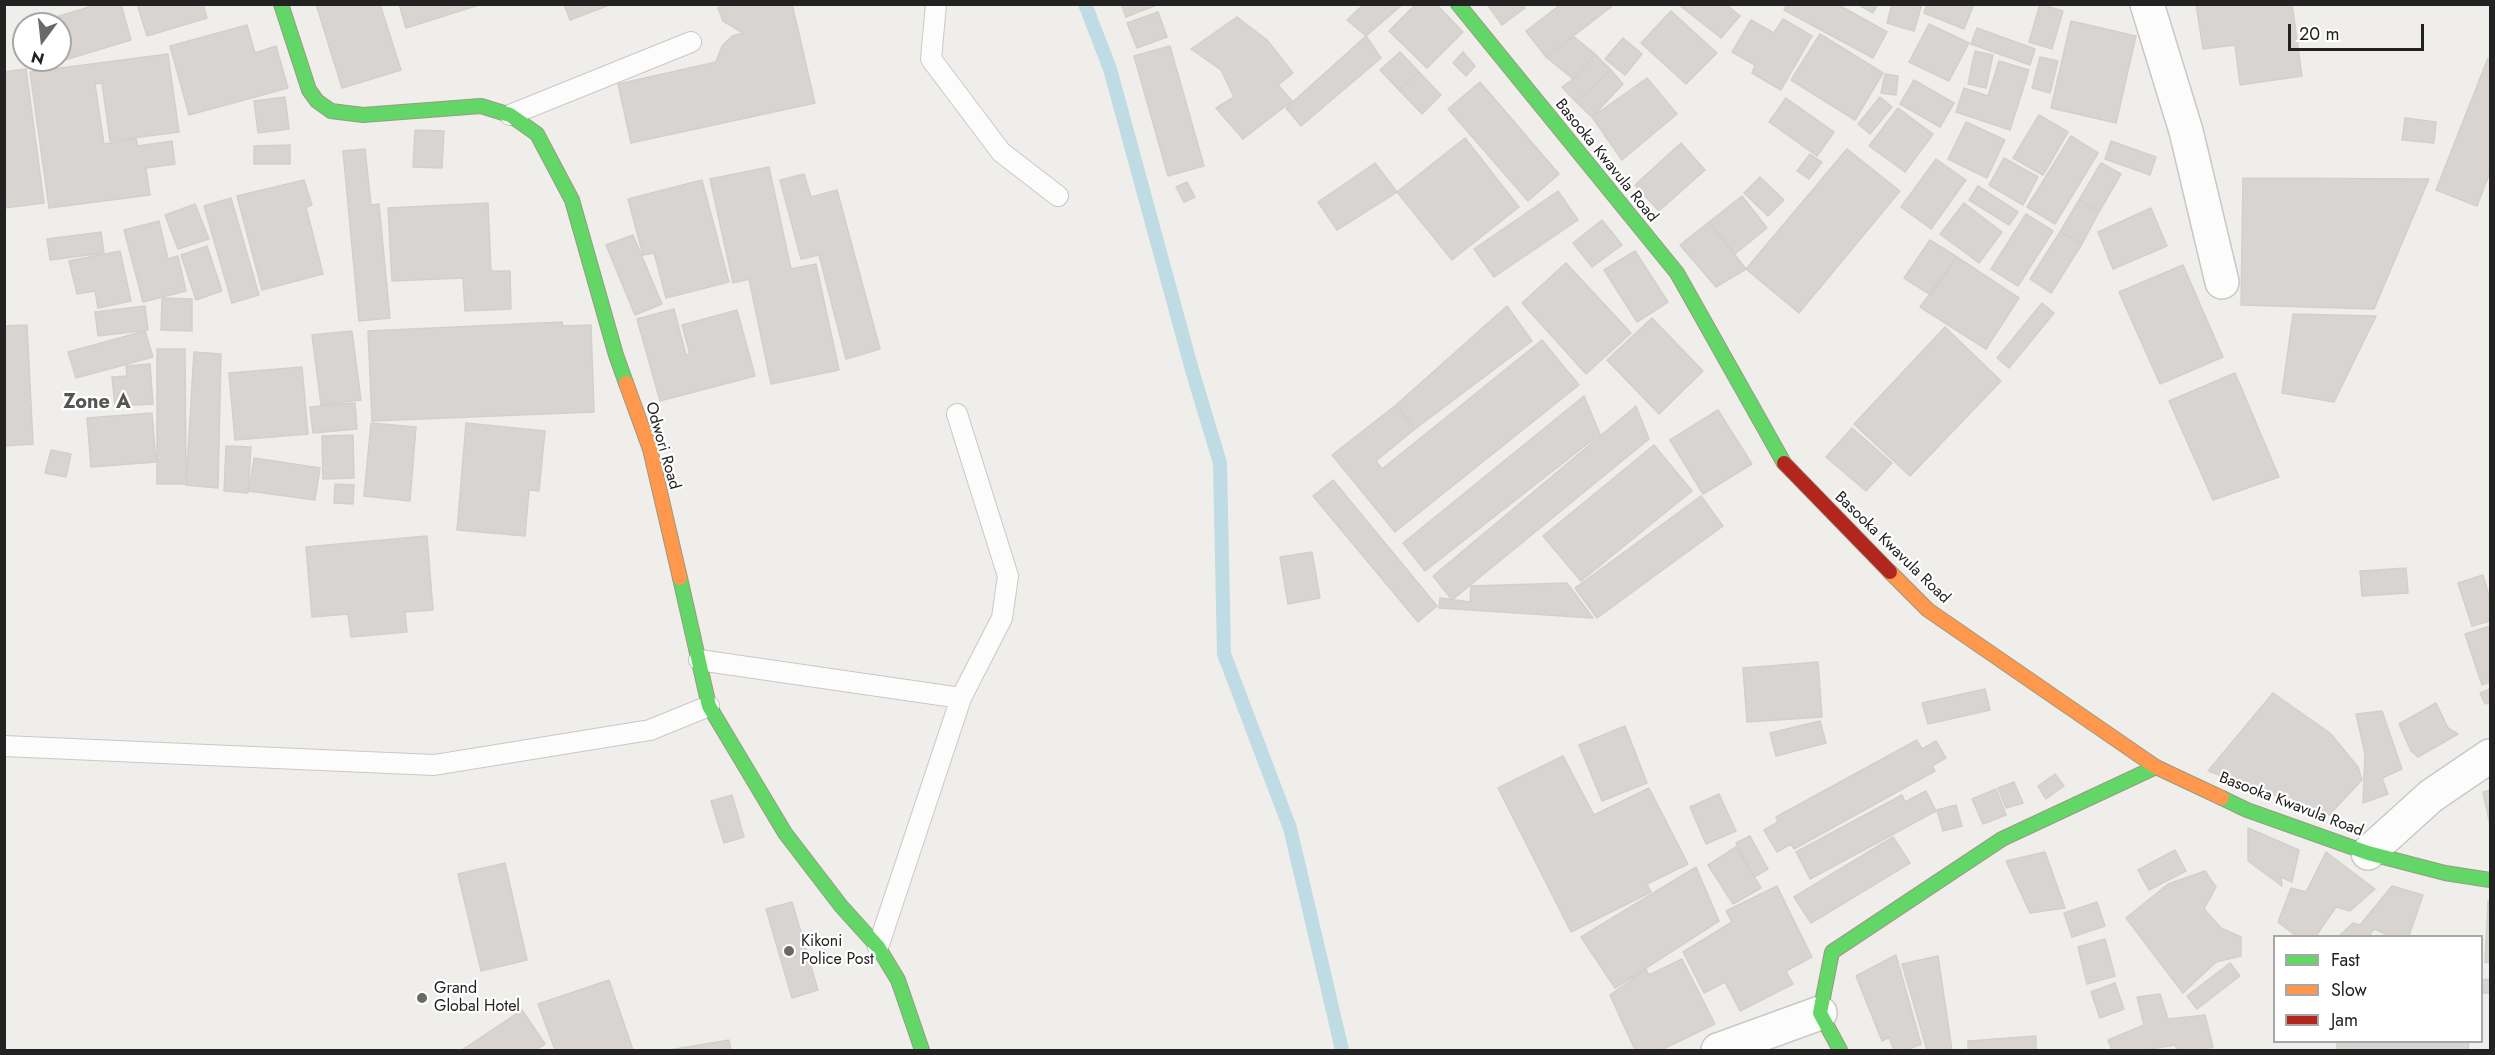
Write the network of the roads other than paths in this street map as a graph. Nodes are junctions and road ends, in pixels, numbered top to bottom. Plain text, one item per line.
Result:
1 (280, 4) edge
2 (936, 4) edge
3 (1458, 4) edge
4 (2147, 4) edge
5 (691, 42) dead end
6 (510, 115) junction
7 (1058, 196) dead end
8 (2222, 282) dead end
9 (957, 414) dead end
10 (699, 660) junction
11 (961, 698) junction
12 (709, 706) junction
13 (4, 746) edge
14 (2490, 756) edge
15 (2156, 767) junction
16 (2368, 853) junction
17 (2490, 880) edge
18 (878, 947) junction
19 (1820, 1013) junction
20 (922, 1050) edge
21 (1718, 1050) edge
22 (1840, 1050) edge

1 - 6 street, Odwori Road
2 - 7 lane
3 - 15 street, Basooka Kwavula Road
4 - 8 street
5 - 6 lane
6 - 10 street, Odwori Road
9 - 11 lane
10 - 11 lane
10 - 12 street, Odwori Road
11 - 18 lane
12 - 13 lane
12 - 18 street, Odwori Road
14 - 16 street
15 - 16 street, Basooka Kwavula Road
15 - 19 street
16 - 17 street, Basooka Kwavula Road
18 - 20 street, Odwori Road
19 - 21 street
19 - 22 street

